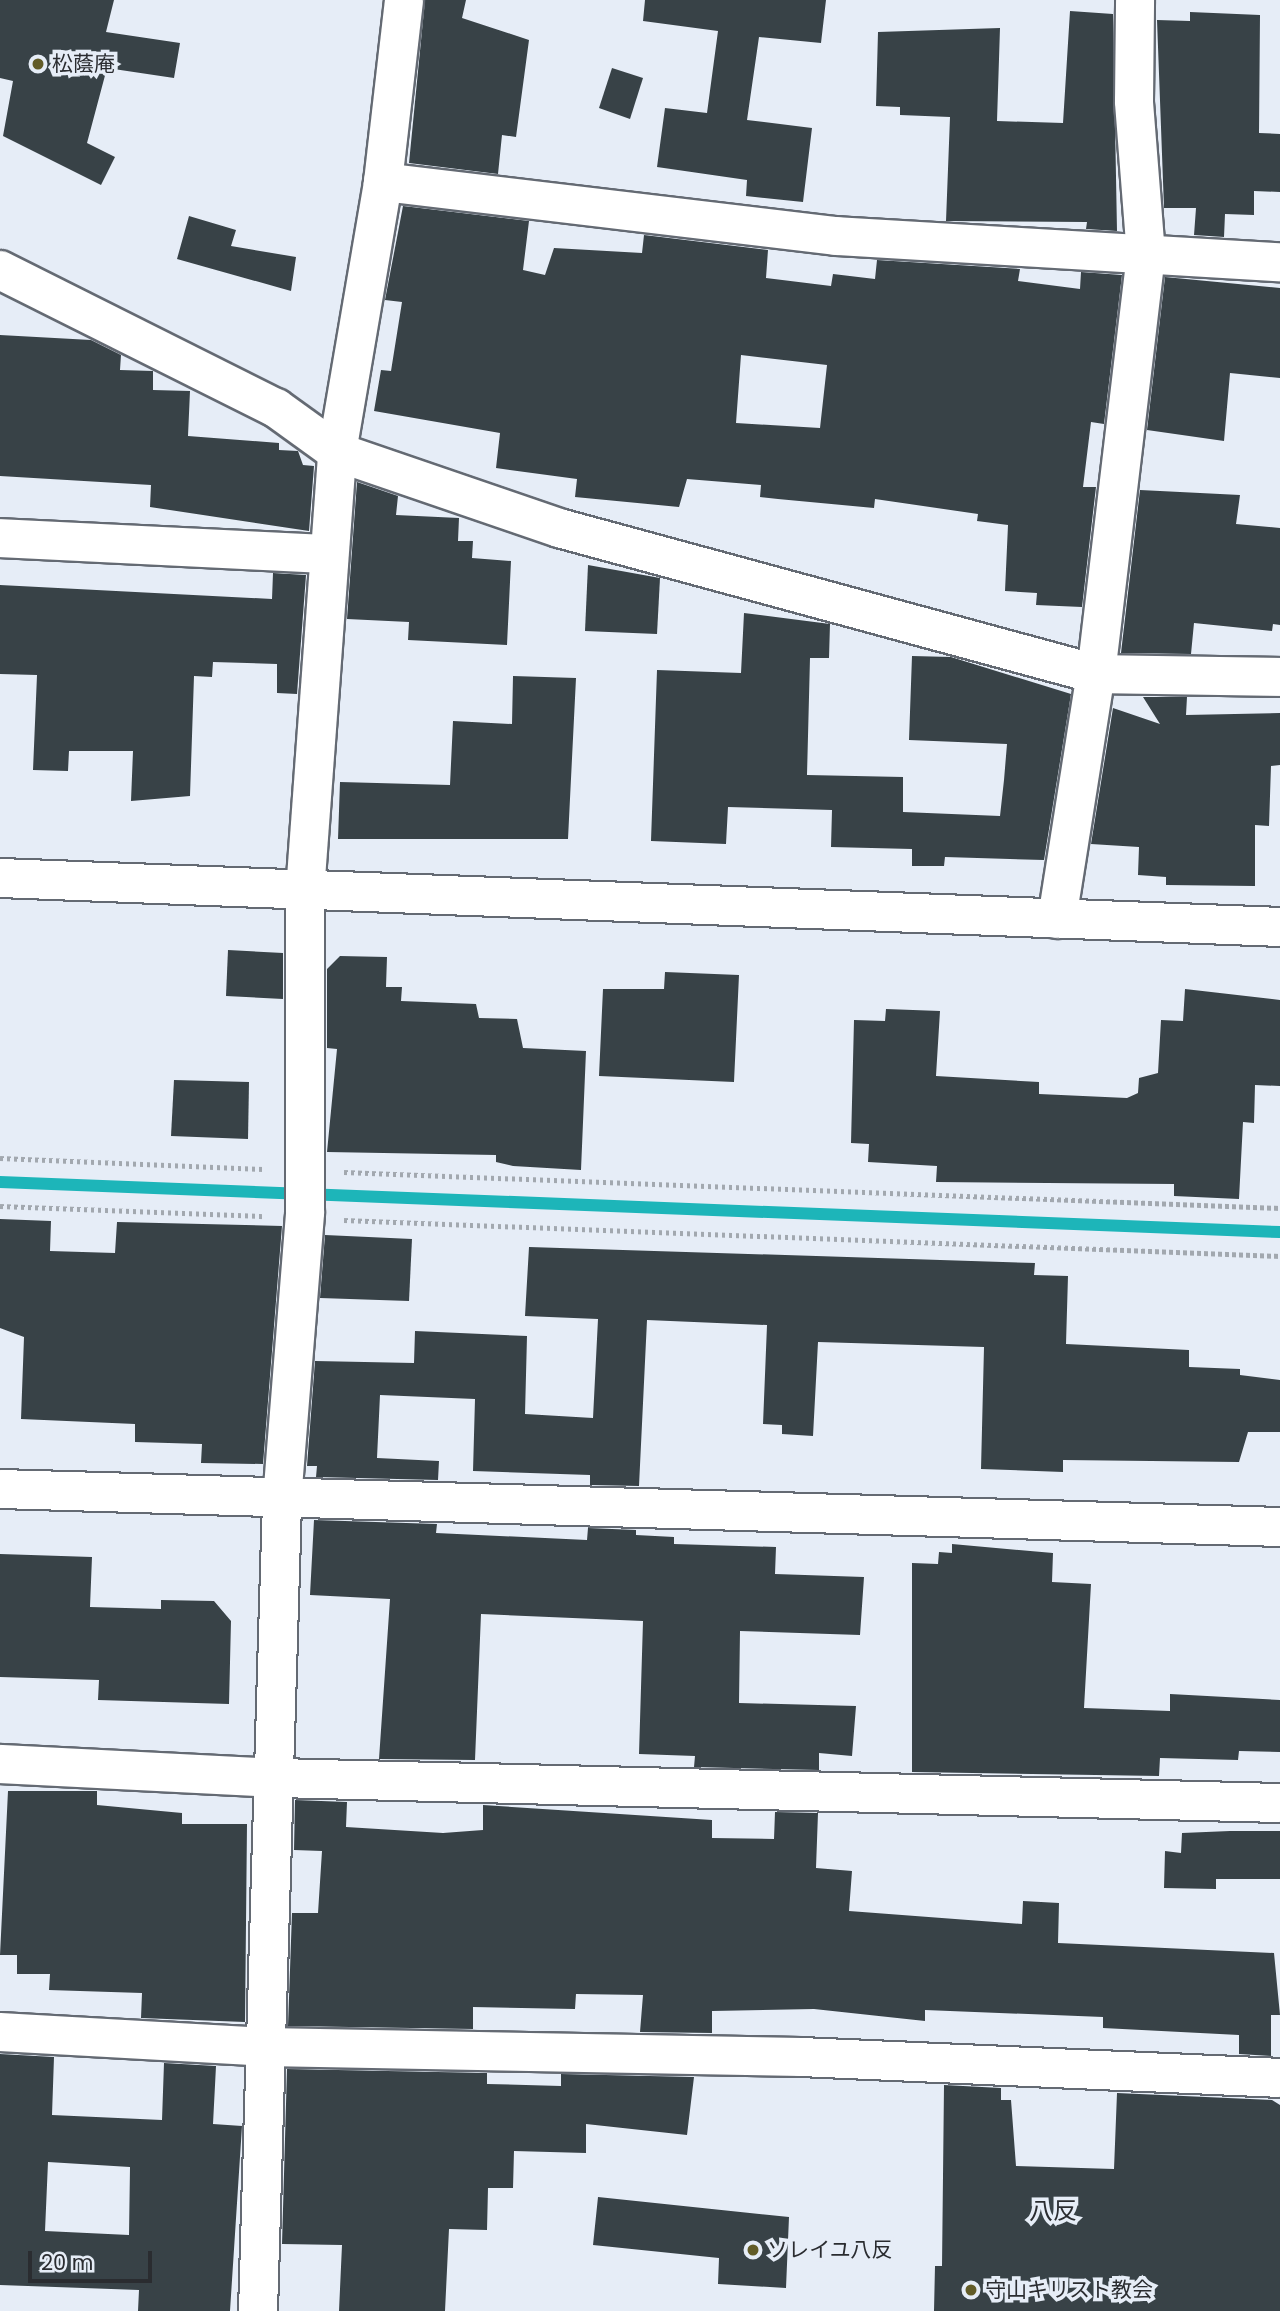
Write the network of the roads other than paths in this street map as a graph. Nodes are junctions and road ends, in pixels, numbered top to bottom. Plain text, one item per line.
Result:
1 (404, 0) edge
2 (1135, 0) edge
3 (383, 182) junction
4 (1146, 255) junction
5 (1280, 262) edge
6 (0, 270) edge
7 (337, 452) junction
8 (0, 538) edge
9 (327, 554) junction
10 (1096, 674) junction
11 (1280, 677) edge
12 (0, 878) edge
13 (305, 892) junction
14 (1057, 919) junction
15 (1280, 927) edge
16 (0, 1489) edge
17 (282, 1500) junction
18 (1280, 1527) edge
19 (0, 1763) edge
20 (278, 1778) junction
21 (1280, 1803) edge
22 (0, 2032) edge
23 (266, 2048) junction
24 (1280, 2078) edge
25 (258, 2311) edge

1 - 3 street
2 - 4 street
3 - 4 street
3 - 7 street
4 - 5 street
4 - 10 street
6 - 7 street
7 - 9 street
7 - 10 street
8 - 9 street
9 - 13 street
10 - 11 street
10 - 14 street
12 - 13 street
13 - 14 street
13 - 17 street
14 - 15 street
16 - 17 street
17 - 18 street
17 - 20 street
19 - 20 street
20 - 21 street
20 - 23 street
22 - 23 street
23 - 24 street
23 - 25 street

